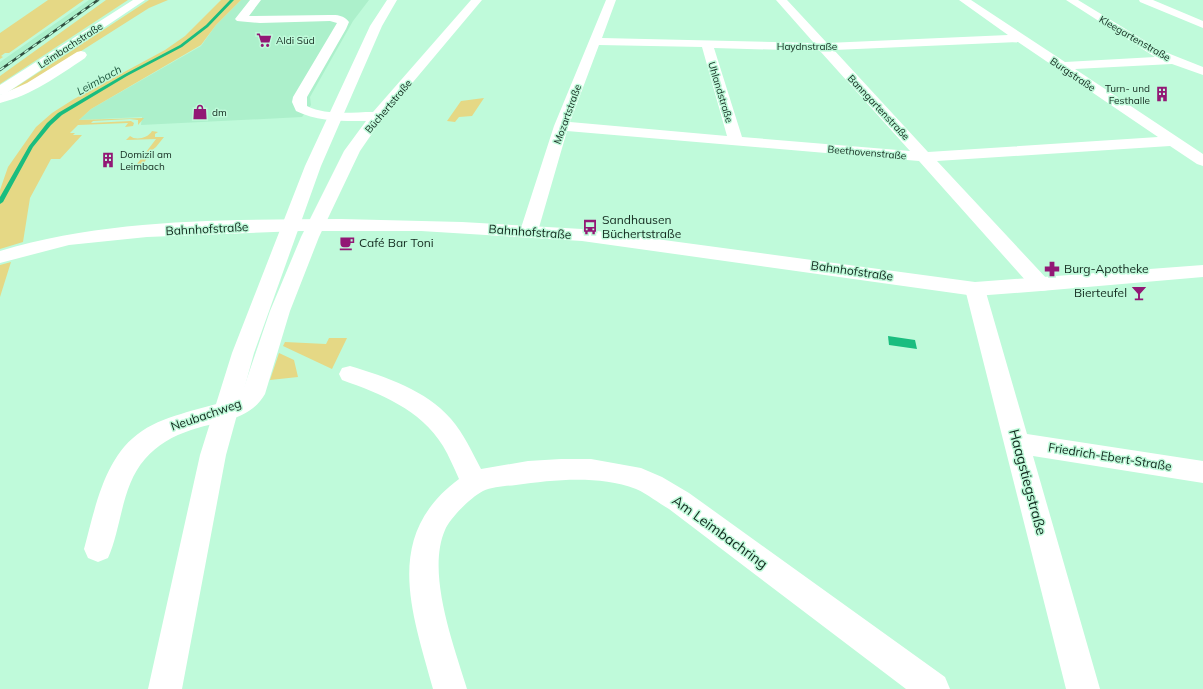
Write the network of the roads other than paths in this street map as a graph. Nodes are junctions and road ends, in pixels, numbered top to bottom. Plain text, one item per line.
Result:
1 (140, 0) edge
2 (256, 0) edge
3 (392, 0) edge
4 (477, 0) edge
5 (611, 0) edge
6 (781, 0) edge
7 (964, 0) edge
8 (1071, 0) edge
9 (1144, 0) edge
10 (1203, 25) edge
11 (1019, 38) junction
12 (596, 41) junction
13 (707, 44) junction
14 (823, 47) junction
15 (81, 55) dead end
16 (1173, 60) junction
17 (1061, 66) junction
18 (1203, 71) edge
19 (0, 91) edge
20 (0, 99) edge
21 (377, 116) junction
22 (561, 126) junction
23 (736, 141) junction
24 (1173, 141) junction
25 (925, 157) junction
26 (1203, 161) edge
27 (316, 225) junction
28 (529, 231) junction
29 (1, 256) edge
30 (1203, 271) edge
31 (1041, 285) junction
32 (975, 288) junction
33 (350, 374) dead end
34 (1017, 443) junction
35 (1203, 472) edge
36 (474, 483) junction
37 (98, 549) dead end
38 (1080, 684) edge
39 (165, 689) edge
40 (450, 689) edge
41 (933, 689) edge

1 - 19 street, Leimbachstraße
2 - 21 street
3 - 39 street
4 - 21 street, Büchertstraße
5 - 12 street, Mozartstraße
6 - 14 street, Banngartenstraße
7 - 11 street, Burgstraße
8 - 16 street, Kleegartenstraße
9 - 10 street
11 - 14 street, Haydnstraße
11 - 17 street, Burgstraße
12 - 13 street, Haydnstraße
12 - 22 street, Mozartstraße
13 - 14 street, Haydnstraße
13 - 23 street, Uhlandstraße
14 - 25 street, Banngartenstraße
15 - 20 street, Leimbachstraße
16 - 17 street
16 - 18 street, Kleegartenstraße
17 - 24 street, Burgstraße
21 - 27 street, Büchertstraße
22 - 23 street, Beethovenstraße
22 - 28 street, Mozartstraße
23 - 25 street, Beethovenstraße
24 - 25 street, Beethovenstraße
24 - 26 street, Burgstraße
25 - 31 street, Banngartenstraße
27 - 28 street, Bahnhofstraße
27 - 29 street, Bahnhofstraße
27 - 37 street, Neubachweg
28 - 32 street, Bahnhofstraße
30 - 31 street, Bahnhofstraße
31 - 32 street, Bahnhofstraße
32 - 34 street, Haagstiegstraße
33 - 36 street
34 - 35 street, Friedrich-Ebert-Straße
34 - 38 street, Haagstiegstraße
36 - 40 street, Am Leimbachring
36 - 41 street, Am Leimbachring

